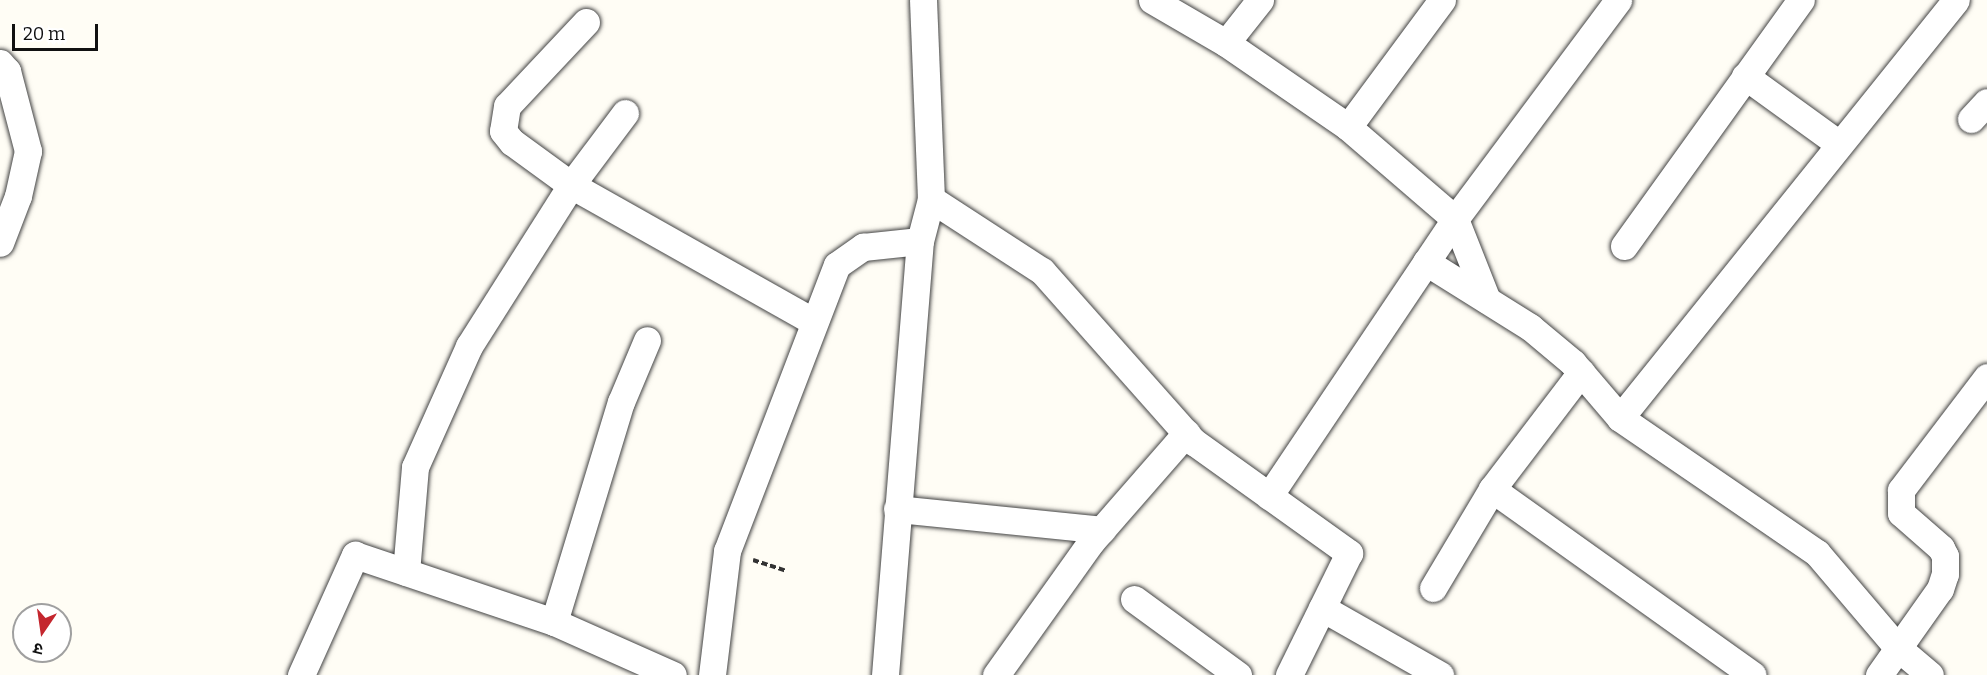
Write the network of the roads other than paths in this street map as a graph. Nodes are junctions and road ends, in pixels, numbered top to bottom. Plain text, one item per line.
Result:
1 (923, 0) edge
2 (1152, 0) edge
3 (1260, 0) edge
4 (1442, 0) edge
5 (1618, 0) edge
6 (1801, 0) edge
7 (1956, 0) edge
8 (586, 22) dead end
9 (1226, 43) junction
10 (0, 63) edge
11 (1745, 76) junction
12 (625, 113) dead end
13 (1348, 127) junction
14 (1839, 144) junction
15 (571, 185) junction
16 (931, 199) junction
17 (1455, 219) junction
18 (920, 241) junction
19 (0, 243) edge
20 (1624, 246) dead end
21 (1426, 262) junction
22 (1487, 300) junction
23 (814, 322) junction
24 (647, 340) dead end
25 (1581, 372) junction
26 (1987, 377) edge
27 (1620, 418) junction
28 (1186, 433) junction
29 (1492, 489) junction
30 (1269, 496) junction
31 (897, 509) junction
32 (1102, 530) junction
33 (406, 572) junction
34 (1432, 588) dead end
35 (1134, 599) dead end
36 (1322, 608) junction
37 (554, 622) junction
38 (1897, 647) junction
39 (301, 675) edge
40 (673, 675) edge
41 (712, 675) edge
42 (885, 675) edge
43 (996, 675) edge
44 (1238, 675) edge
45 (1289, 675) edge
46 (1440, 675) edge
47 (1753, 675) edge
48 (1879, 675) edge
49 (1930, 675) edge

1 - 16 street
2 - 9 street
3 - 9 street
4 - 13 street
5 - 17 street
6 - 11 street
7 - 14 street
8 - 15 street
9 - 13 street
10 - 19 street
11 - 14 street
11 - 20 street
12 - 15 street
13 - 17 street
14 - 27 street
15 - 23 street
15 - 33 street
16 - 18 street
16 - 28 street
17 - 21 street
17 - 22 street
18 - 23 street
18 - 31 street
21 - 22 street
21 - 30 street
22 - 25 street
23 - 41 street
24 - 37 street
25 - 27 street
25 - 29 street
26 - 38 street
27 - 38 street
28 - 30 street
28 - 32 street
29 - 34 street
29 - 47 street
30 - 36 street
31 - 32 street
31 - 42 street
32 - 43 street
33 - 37 street
33 - 39 street
35 - 44 street
36 - 45 street
36 - 46 street
37 - 40 street
38 - 48 street
38 - 49 street

